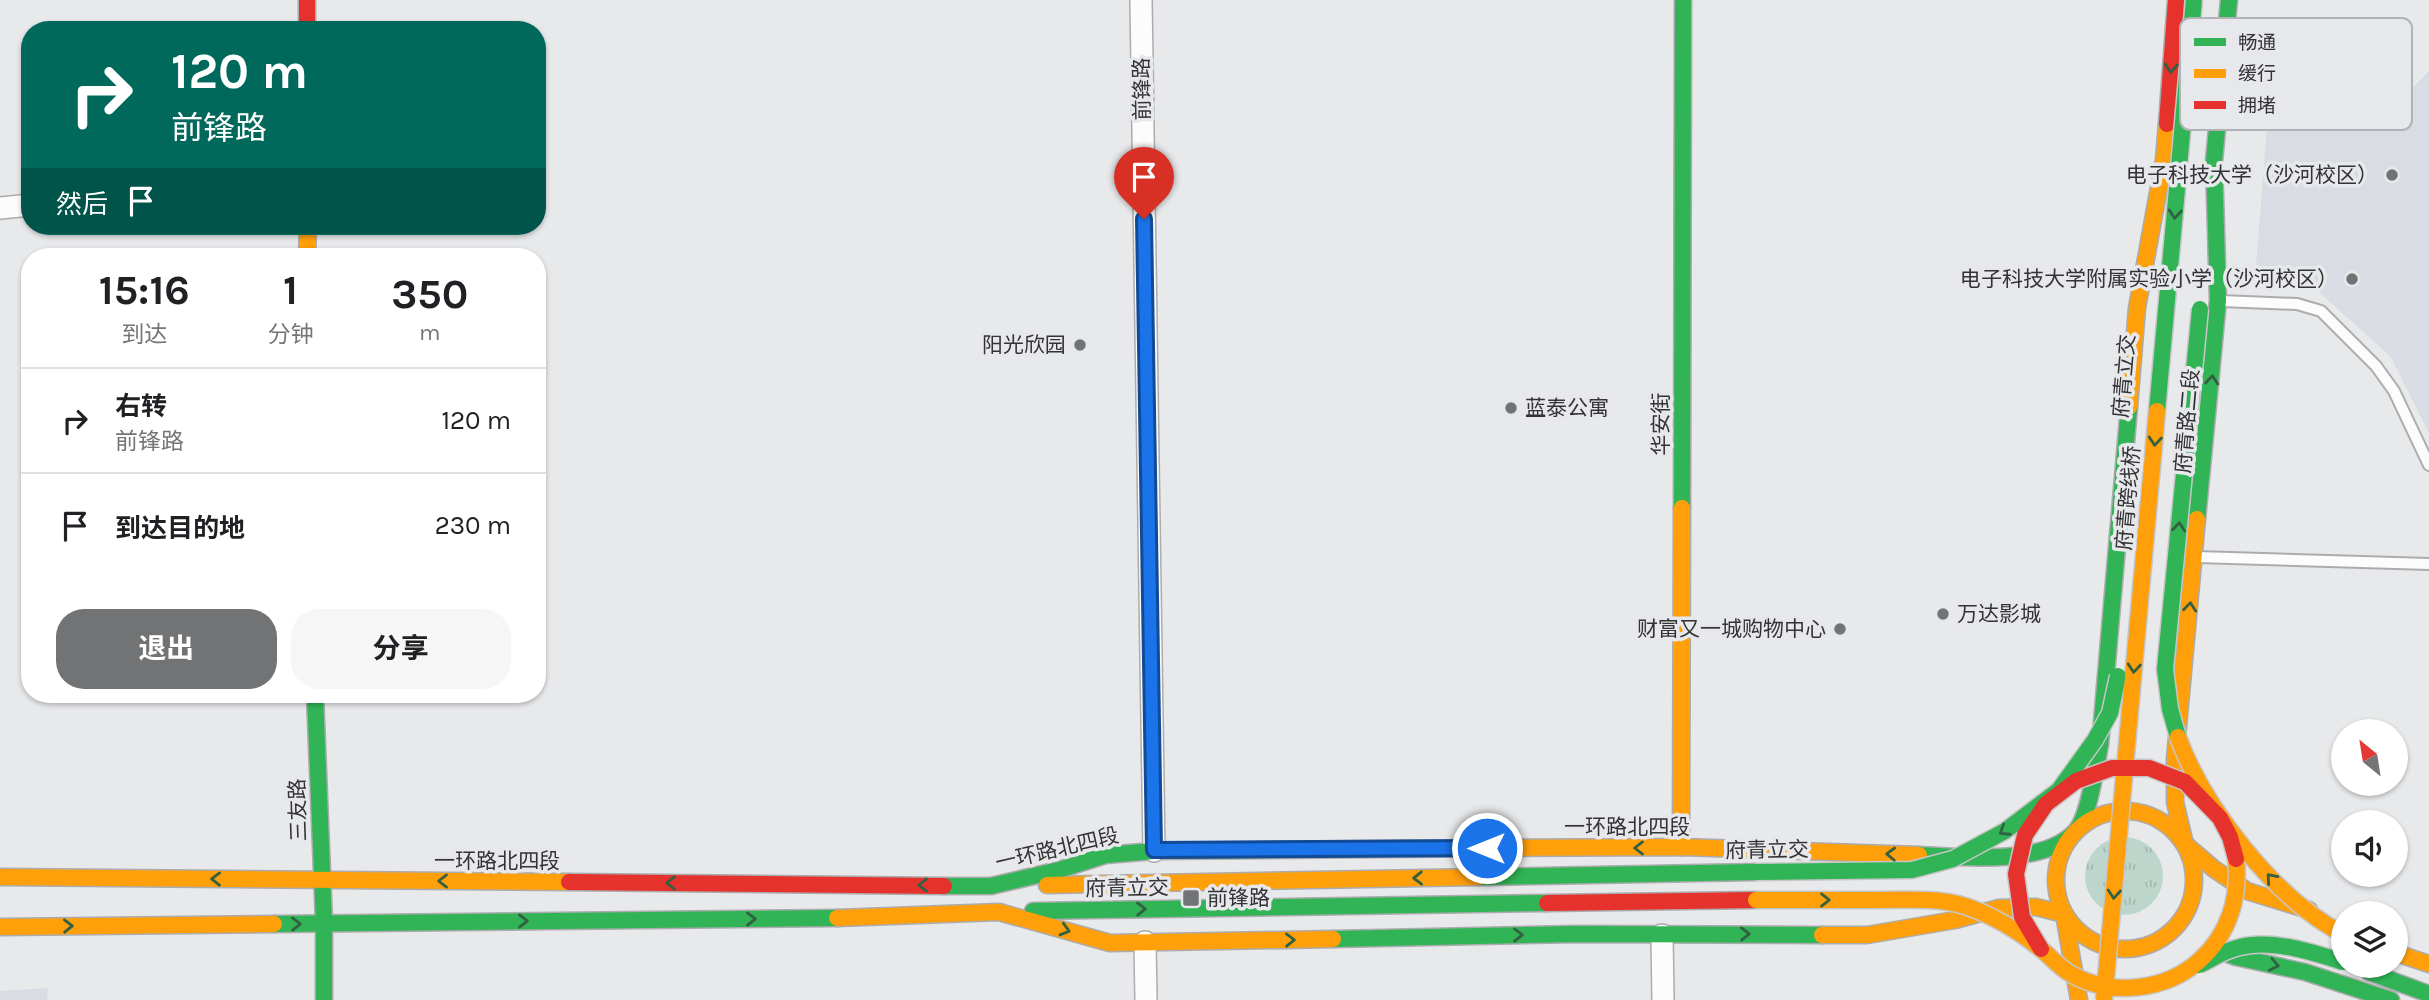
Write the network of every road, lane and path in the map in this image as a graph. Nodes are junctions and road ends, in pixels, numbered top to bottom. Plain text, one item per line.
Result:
1 (307, 0) edge
2 (1141, 0) edge
3 (1683, 0) edge
4 (2176, 0) edge
5 (2193, 0) edge
6 (2229, 0) edge
7 (2191, 18) edge
8 (2227, 18) edge
9 (307, 21) edge
10 (2181, 130) edge
11 (2217, 130) edge
12 (2164, 160) junction
13 (2214, 161) junction
14 (21, 206) edge
15 (0, 208) edge
16 (2218, 300) junction
17 (2429, 465) edge
18 (2166, 487) dead end
19 (2195, 557) junction
20 (2429, 564) edge
21 (2151, 695) dead end
22 (315, 703) edge
23 (2148, 750) dead end
24 (2059, 790) junction
25 (2226, 826) junction
26 (2076, 832) junction
27 (2140, 833) dead end
28 (2185, 844) junction
29 (1681, 847) junction
30 (1154, 850) junction
31 (0, 877) edge
32 (322, 880) junction
33 (991, 886) junction
34 (999, 912) junction
35 (2064, 914) junction
36 (2331, 916) edge
37 (324, 923) junction
38 (0, 927) edge
39 (2331, 928) edge
40 (2131, 930) dead end
41 (1662, 935) junction
42 (2160, 940) junction
43 (1145, 942) junction
44 (2041, 949) junction
45 (2408, 957) edge
46 (2331, 958) edge
47 (2429, 964) edge
48 (2191, 969) junction
49 (2385, 978) edge
50 (2426, 993) edge
51 (2061, 994) edge
52 (324, 1000) edge
53 (1146, 1000) edge
54 (1663, 1000) edge
55 (2078, 1000) edge
56 (2104, 1000) edge
57 (2124, 1000) edge
58 (2146, 1000) edge
59 (2159, 1000) edge
60 (2391, 1000) edge

1 - 9 main road
2 - 30 street, 前锋路
3 - 29 main road, 华安街
4 -> 12 main road
5 -> 7 main road, 府青跨线桥, bridge
6 - 8 main road, 府青路二段
10 -> 56 main road, 府青跨线桥, bridge
11 - 13 main road, 府青路二段
12 - 24 main road, 府青立交, bridge
12 - 26 main road
13 - 16 main road, 府青路二段
25 -> 13 main road, bridge
14 - 15 street
16 - 17 lane
19 -> 16 main road, 府青路二段
18 - 21 main road, 府青跨线桥
19 - 20 lane
28 -> 19 main road, 府青路二段
22 - 32 main road, 三友路
23 - 27 main road
24 - 25 main road, 府青立交, bridge
24 -> 33 main road, 府青立交, bridge
24 - 44 main road, 府青立交, bridge
39 -> 25 main road, bridge
25 - 48 main road, 府青立交, bridge
26 - 28 main road
26 -> 29 main road, 一环路北四段
26 - 35 main road
28 - 36 main road
28 - 42 main road
29 -> 30 main road, 一环路北四段
30 - 33 main road, 一环路北四段
32 -> 31 main road, 一环路北四段
33 -> 32 main road, 一环路北四段
32 - 37 main road, 三友路
37 -> 34 main road
34 -> 43 main road
34 -> 44 main road, 府青立交, bridge
41 -> 35 main road
35 - 42 main road
35 - 55 main road
38 -> 37 main road
37 - 52 main road, 三友路
40 - 57 main road
43 -> 41 main road
41 - 54 street
42 - 58 main road
42 -> 60 main road
43 - 53 street
44 - 48 main road, 府青立交, bridge
44 - 51 main road, 府青立交
45 - 47 main road
46 - 48 main road, 府青立交, bridge
48 - 59 main road, 府青立交
49 - 50 main road

